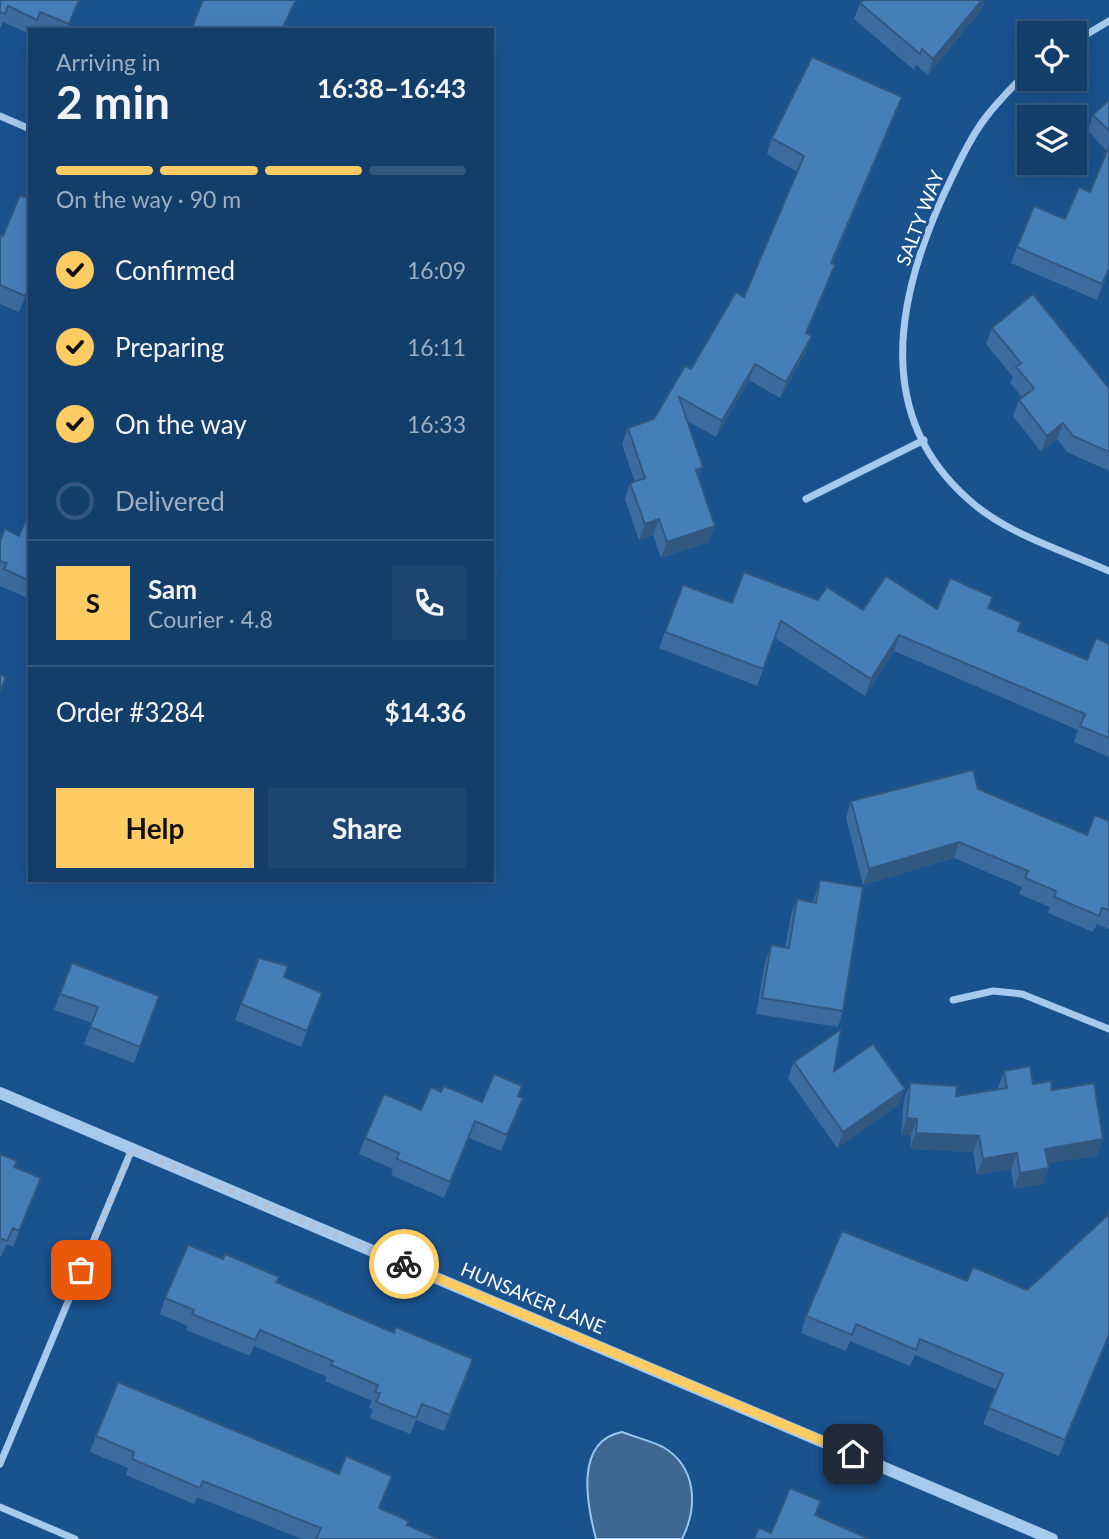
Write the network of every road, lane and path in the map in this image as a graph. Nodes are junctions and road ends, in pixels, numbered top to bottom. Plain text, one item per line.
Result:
1 (1109, 21) edge
2 (1087, 34) edge
3 (1017, 83) edge
4 (0, 116) edge
5 (28, 128) edge
6 (924, 440) junction
7 (806, 499) dead end
8 (1109, 570) edge
9 (953, 1000) dead end
10 (1109, 1030) edge
11 (0, 1093) edge
12 (132, 1149) junction
13 (0, 1464) edge
14 (0, 1507) edge
15 (75, 1539) edge
16 (1052, 1539) edge

1 - 2 street
3 - 6 street, SALTY WAY
4 - 5 street
6 - 7 street
6 - 8 street, SALTY WAY
9 - 10 street
11 - 12 street, HUNSAKER LANE
12 - 13 street
12 - 16 street, HUNSAKER LANE
14 - 15 street

